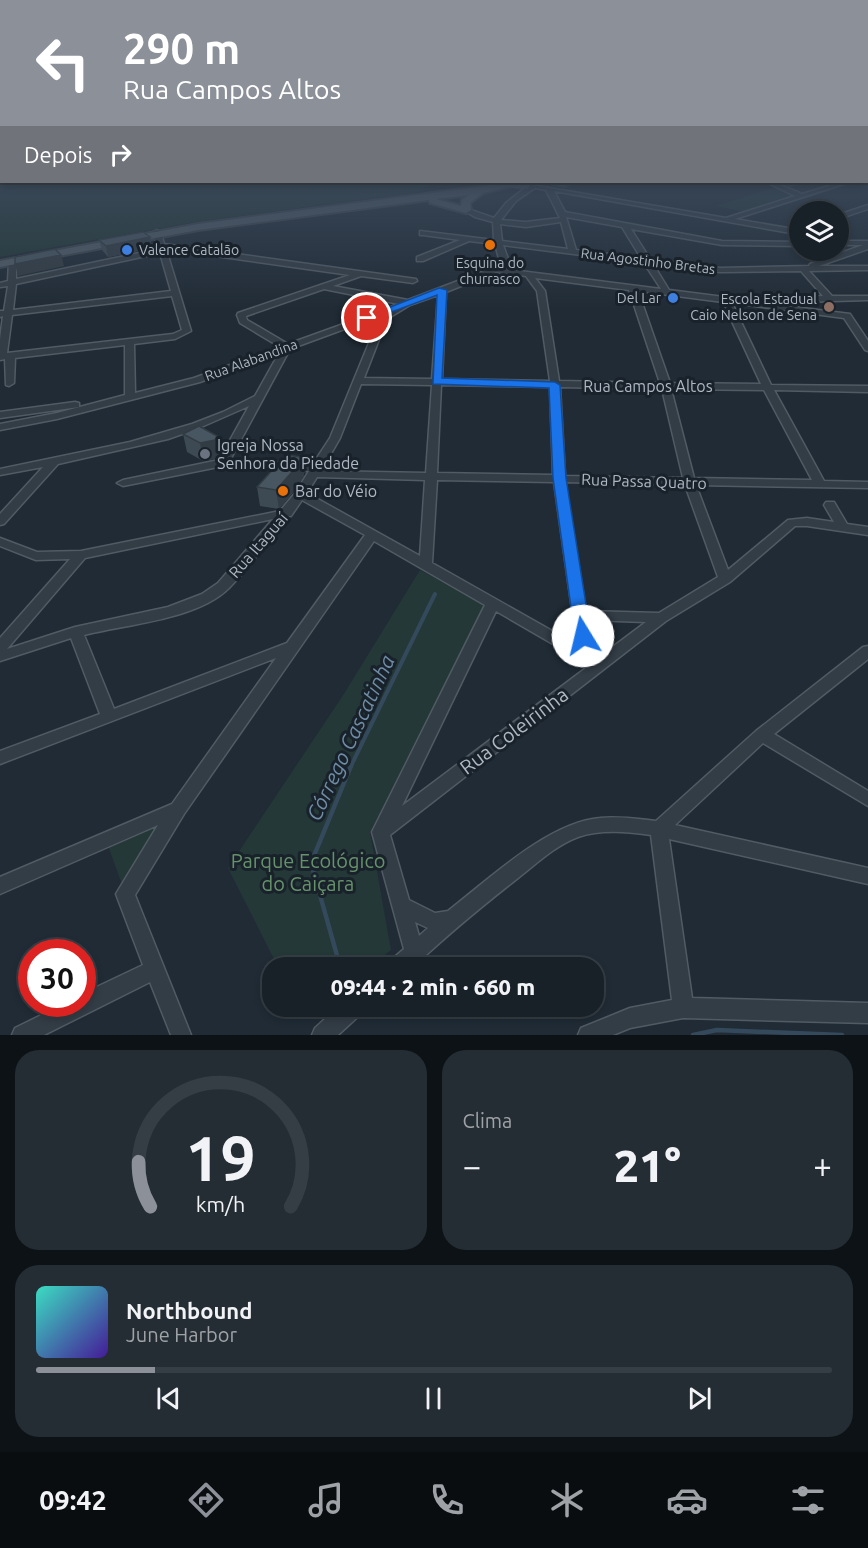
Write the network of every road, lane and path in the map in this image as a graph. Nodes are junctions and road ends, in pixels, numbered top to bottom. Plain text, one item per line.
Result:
1 (313, 213) edge
2 (320, 213) edge
3 (474, 213) edge
4 (501, 213) edge
5 (687, 213) edge
6 (746, 213) edge
7 (562, 216) junction
8 (725, 220) junction
9 (496, 222) junction
10 (626, 226) junction
11 (789, 230) edge
12 (426, 234) dead end
13 (789, 235) edge
14 (468, 239) junction
15 (160, 240) junction
16 (500, 243) junction
17 (849, 243) edge
18 (766, 244) junction
19 (789, 244) edge
20 (868, 244) edge
21 (573, 252) junction
22 (420, 259) dead end
23 (644, 260) junction
24 (0, 262) edge
25 (12, 263) junction
26 (506, 267) junction
27 (803, 269) junction
28 (867, 269) edge
29 (363, 273) junction
30 (529, 275) junction
31 (413, 281) dead end
32 (12, 283) junction
33 (0, 285) edge
34 (323, 287) junction
35 (633, 289) junction
36 (442, 290) junction
37 (176, 293) junction
38 (667, 293) junction
39 (829, 298) junction
40 (868, 298) edge
41 (726, 300) junction
42 (409, 304) junction
43 (4, 313) edge
44 (129, 341) junction
45 (286, 347) junction
46 (868, 348) edge
47 (4, 357) edge
48 (357, 381) junction
49 (437, 381) junction
50 (9, 383) dead end
51 (555, 385) junction
52 (767, 386) junction
53 (666, 387) junction
54 (868, 389) edge
55 (130, 397) junction
56 (257, 398) junction
57 (118, 400) junction
58 (0, 415) edge
59 (0, 427) edge
60 (56, 460) junction
61 (223, 463) junction
62 (315, 471) junction
63 (0, 472) edge
64 (431, 476) junction
65 (559, 478) junction
66 (123, 483) dead end
67 (690, 483) junction
68 (820, 484) junction
69 (868, 485) edge
70 (301, 494) junction
71 (830, 505) dead end
72 (287, 513) junction
73 (0, 521) edge
74 (842, 526) junction
75 (868, 531) edge
76 (372, 534) junction
77 (0, 542) edge
78 (81, 555) junction
79 (426, 565) junction
80 (725, 579) junction
81 (493, 603) junction
82 (580, 615) junction
83 (661, 618) junction
84 (76, 632) junction
85 (0, 646) edge
86 (292, 646) junction
87 (868, 651) edge
88 (0, 656) edge
89 (586, 656) junction
90 (600, 665) junction
91 (109, 716) junction
92 (762, 735) junction
93 (0, 758) edge
94 (868, 799) edge
95 (178, 809) junction
96 (659, 829) junction
97 (381, 832) junction
98 (868, 876) edge
99 (0, 886) edge
100 (402, 906) junction
101 (452, 919) junction
102 (414, 951) junction
103 (408, 957) edge
104 (155, 969) junction
105 (683, 1008) junction
106 (868, 1012) edge
107 (342, 1017) edge
108 (22, 1035) edge
109 (181, 1035) edge
110 (322, 1035) edge
111 (588, 1035) edge

1 - 15 main road
2 - 15 main road
3 - 9 street
4 - 9 street
5 - 8 street
6 - 8 street
7 - 9 street
7 - 10 street
7 - 21 street
8 - 11 street
9 - 16 street
10 - 18 street
10 - 23 street
12 - 14 street, Rua Agostinho Bretas
13 - 18 street
14 - 16 street, Rua Agostinho Bretas
14 - 22 street
15 - 24 main road
15 - 25 main road
15 - 29 street
15 - 32 street
15 - 37 street
16 - 21 street, Rua Agostinho Bretas
16 - 26 street
17 - 20 street
18 - 19 street
20 - 27 street
21 - 23 street, Rua Agostinho Bretas
23 - 27 street, Rua Agostinho Bretas
23 - 38 street
24 - 25 main road
25 - 32 street
26 - 30 street
26 - 36 street, Rua Alabandina
27 - 28 street, Rua Agostinho Bretas
27 - 39 street
29 - 31 street
29 - 34 street
30 - 35 street
30 - 51 street
32 - 33 street
32 - 43 street
34 - 42 street
34 - 45 street
35 - 38 street
35 - 53 street
36 - 42 street, Rua Alabandina
36 - 49 street
37 - 43 street
37 - 44 street
38 - 41 street
39 - 40 street
39 - 41 street
41 - 46 street
41 - 52 street
42 - 45 street, Rua Alabandina
42 - 48 street, Rua Itaguaí
43 - 47 street
44 - 47 street
44 - 55 street
45 - 55 street, Rua Alabandina
45 - 56 street
47 - 50 street
48 - 49 street, Rua Campos Altos
48 - 62 street, Rua Itaguaí
49 - 51 street, Rua Campos Altos
49 - 64 street
51 - 53 street, Rua Campos Altos
51 - 65 street
52 - 53 street, Rua Campos Altos
52 - 54 street, Rua Campos Altos
52 - 68 street
53 - 67 street
55 - 57 street, Rua Alabandina
56 - 60 street
56 - 61 street
57 - 58 street
57 - 59 street, Rua Alabandina
60 - 63 street
60 - 73 street
61 - 62 street, Rua Passa Quatro
61 - 66 street, Rua Passa Quatro
62 - 64 street, Rua Passa Quatro
62 - 70 street, Rua Itaguaí
64 - 65 street, Rua Passa Quatro
64 - 79 street
65 - 67 street, Rua Passa Quatro
65 - 82 street
67 - 68 street, Rua Passa Quatro
67 - 80 street
68 - 69 street, Rua Passa Quatro
70 - 72 street, Rua Itaguaí
70 - 76 street
71 - 74 street
72 - 78 street
72 - 84 street, Rua Itaguaí
74 - 75 street
74 - 80 street, Rua Coleirinha
76 - 79 street
76 - 86 street
77 - 78 street
78 - 85 street
79 - 81 street
80 - 83 street, Rua Coleirinha
81 - 89 street
81 - 97 street
82 - 83 street
82 - 89 street
83 - 90 street, Rua Coleirinha
84 - 88 street, Rua Itaguaí
84 - 91 street
86 - 91 street
86 - 95 street
87 - 92 street
89 - 90 street
90 - 97 street, Rua Coleirinha
91 - 93 street
92 - 94 street
92 - 96 street
95 - 99 street
95 - 104 street
96 - 98 street
96 - 101 street
96 - 105 street
97 - 100 street
100 - 101 street
100 - 102 street
101 - 102 street
102 - 103 street
104 - 108 street
104 - 109 street
105 - 106 street
105 - 111 street
107 - 110 street

